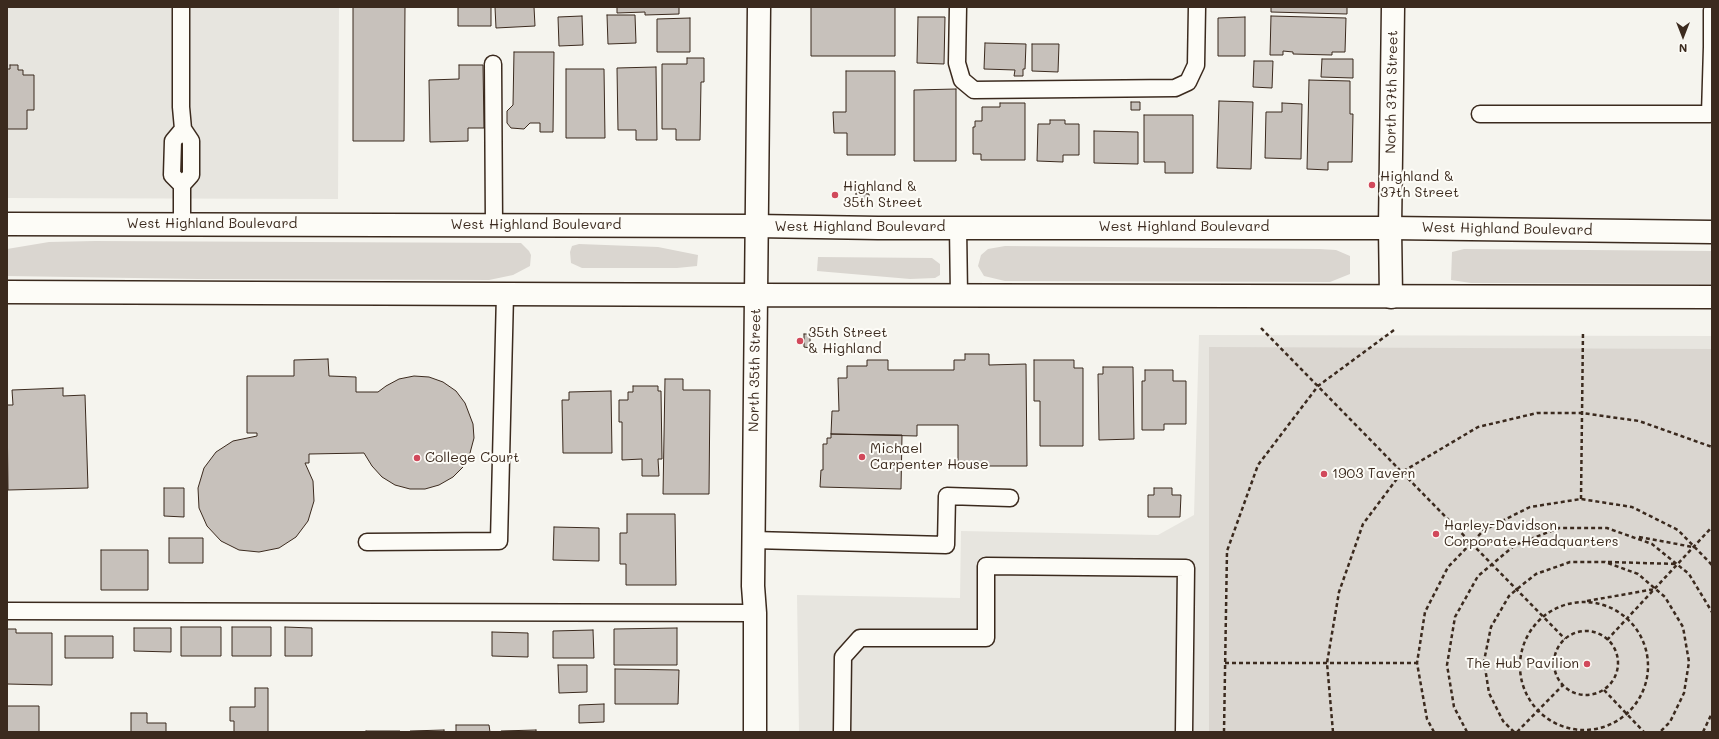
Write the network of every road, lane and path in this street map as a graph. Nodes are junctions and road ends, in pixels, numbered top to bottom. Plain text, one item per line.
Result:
1 (181, 7) edge
2 (758, 7) edge
3 (958, 7) edge
4 (1197, 7) edge
5 (1393, 7) edge
6 (1712, 10) edge
7 (1712, 47) edge
8 (493, 64) dead end
9 (1480, 114) dead end
10 (7, 224) edge
11 (182, 224) junction
12 (494, 225) junction
13 (756, 226) junction
14 (958, 227) junction
15 (1390, 228) junction
16 (1712, 232) edge
17 (7, 292) edge
18 (505, 294) junction
19 (756, 295) junction
20 (959, 295) junction
21 (1391, 297) junction
22 (1712, 297) edge
23 (1261, 328) dead end
24 (1394, 330) dead end
25 (1583, 331) dead end
26 (1318, 386) junction
27 (1582, 413) junction
28 (1712, 447) edge
29 (1402, 472) junction
30 (1010, 498) dead end
31 (1581, 499) junction
32 (1712, 527) edge
33 (1631, 536) junction
34 (753, 540) junction
35 (367, 542) dead end
36 (1472, 543) junction
37 (1694, 547) junction
38 (1605, 562) junction
39 (1492, 564) junction
40 (1678, 564) junction
41 (1712, 565) edge
42 (1655, 588) junction
43 (1517, 589) junction
44 (1584, 601) junction
45 (7, 611) edge
46 (1712, 612) edge
47 (755, 613) junction
48 (1544, 616) junction
49 (1627, 619) junction
50 (1565, 639) junction
51 (1607, 640) junction
52 (1225, 663) junction
53 (1328, 663) junction
54 (1417, 663) junction
55 (1563, 685) junction
56 (1604, 690) junction
57 (1539, 710) junction
58 (1712, 713) edge
59 (1626, 714) junction
60 (755, 732) edge
61 (842, 732) edge
62 (1184, 732) edge
63 (1224, 732) edge
64 (1334, 732) edge
65 (1434, 732) edge
66 (1467, 732) edge
67 (1514, 732) edge
68 (1517, 732) edge
69 (1644, 732) edge
70 (1660, 732) edge
71 (1702, 732) edge

1 - 11 lane
2 - 13 main road, North 35th Street
3 - 4 lane
5 - 15 main road, North 37th Street
6 - 7 lane
7 - 9 lane
8 - 12 lane
10 - 11 main road, West Highland Boulevard
11 - 12 main road, West Highland Boulevard
12 - 13 main road, West Highland Boulevard
13 - 14 main road, West Highland Boulevard
13 - 19 main road, North 35th Street
14 - 15 main road, West Highland Boulevard
14 - 20 lane
15 - 16 main road, West Highland Boulevard
15 - 21 main road, North 37th Street
17 - 18 main road
18 - 19 main road
18 - 35 lane
19 - 20 main road
19 - 34 main road, North 35th Street
20 - 21 main road
21 - 22 main road
23 - 26 path
24 - 26 path
25 - 27 path
26 - 29 path
26 - 52 path
27 - 28 path
27 - 29 path
27 - 31 path
29 - 36 path
29 - 53 path
30 - 34 lane
31 - 36 path
31 - 37 path
32 - 37 path
33 - 37 path
33 - 39 path
33 - 40 path
34 - 47 main road, North 35th Street
36 - 39 path
36 - 54 path
37 - 40 path
37 - 41 path
38 - 40 path
38 - 42 path
38 - 43 path
39 - 43 path
39 - 66 path
40 - 42 path
40 - 46 path
42 - 44 path
42 - 49 path
42 - 70 path
43 - 48 path
43 - 67 path
44 - 48 path
44 - 49 path
45 - 47 lane
47 - 60 main road, North 35th Street
48 - 50 path
48 - 57 path
49 - 51 path
49 - 59 path
50 - 51 path
50 - 55 path
51 - 56 path
52 - 53 path
52 - 63 path
53 - 54 path
53 - 64 path
54 - 65 path
55 - 56 path
55 - 57 path
56 - 59 path
57 - 59 path
57 - 68 path
58 - 71 path
59 - 69 path
61 - 62 lane

